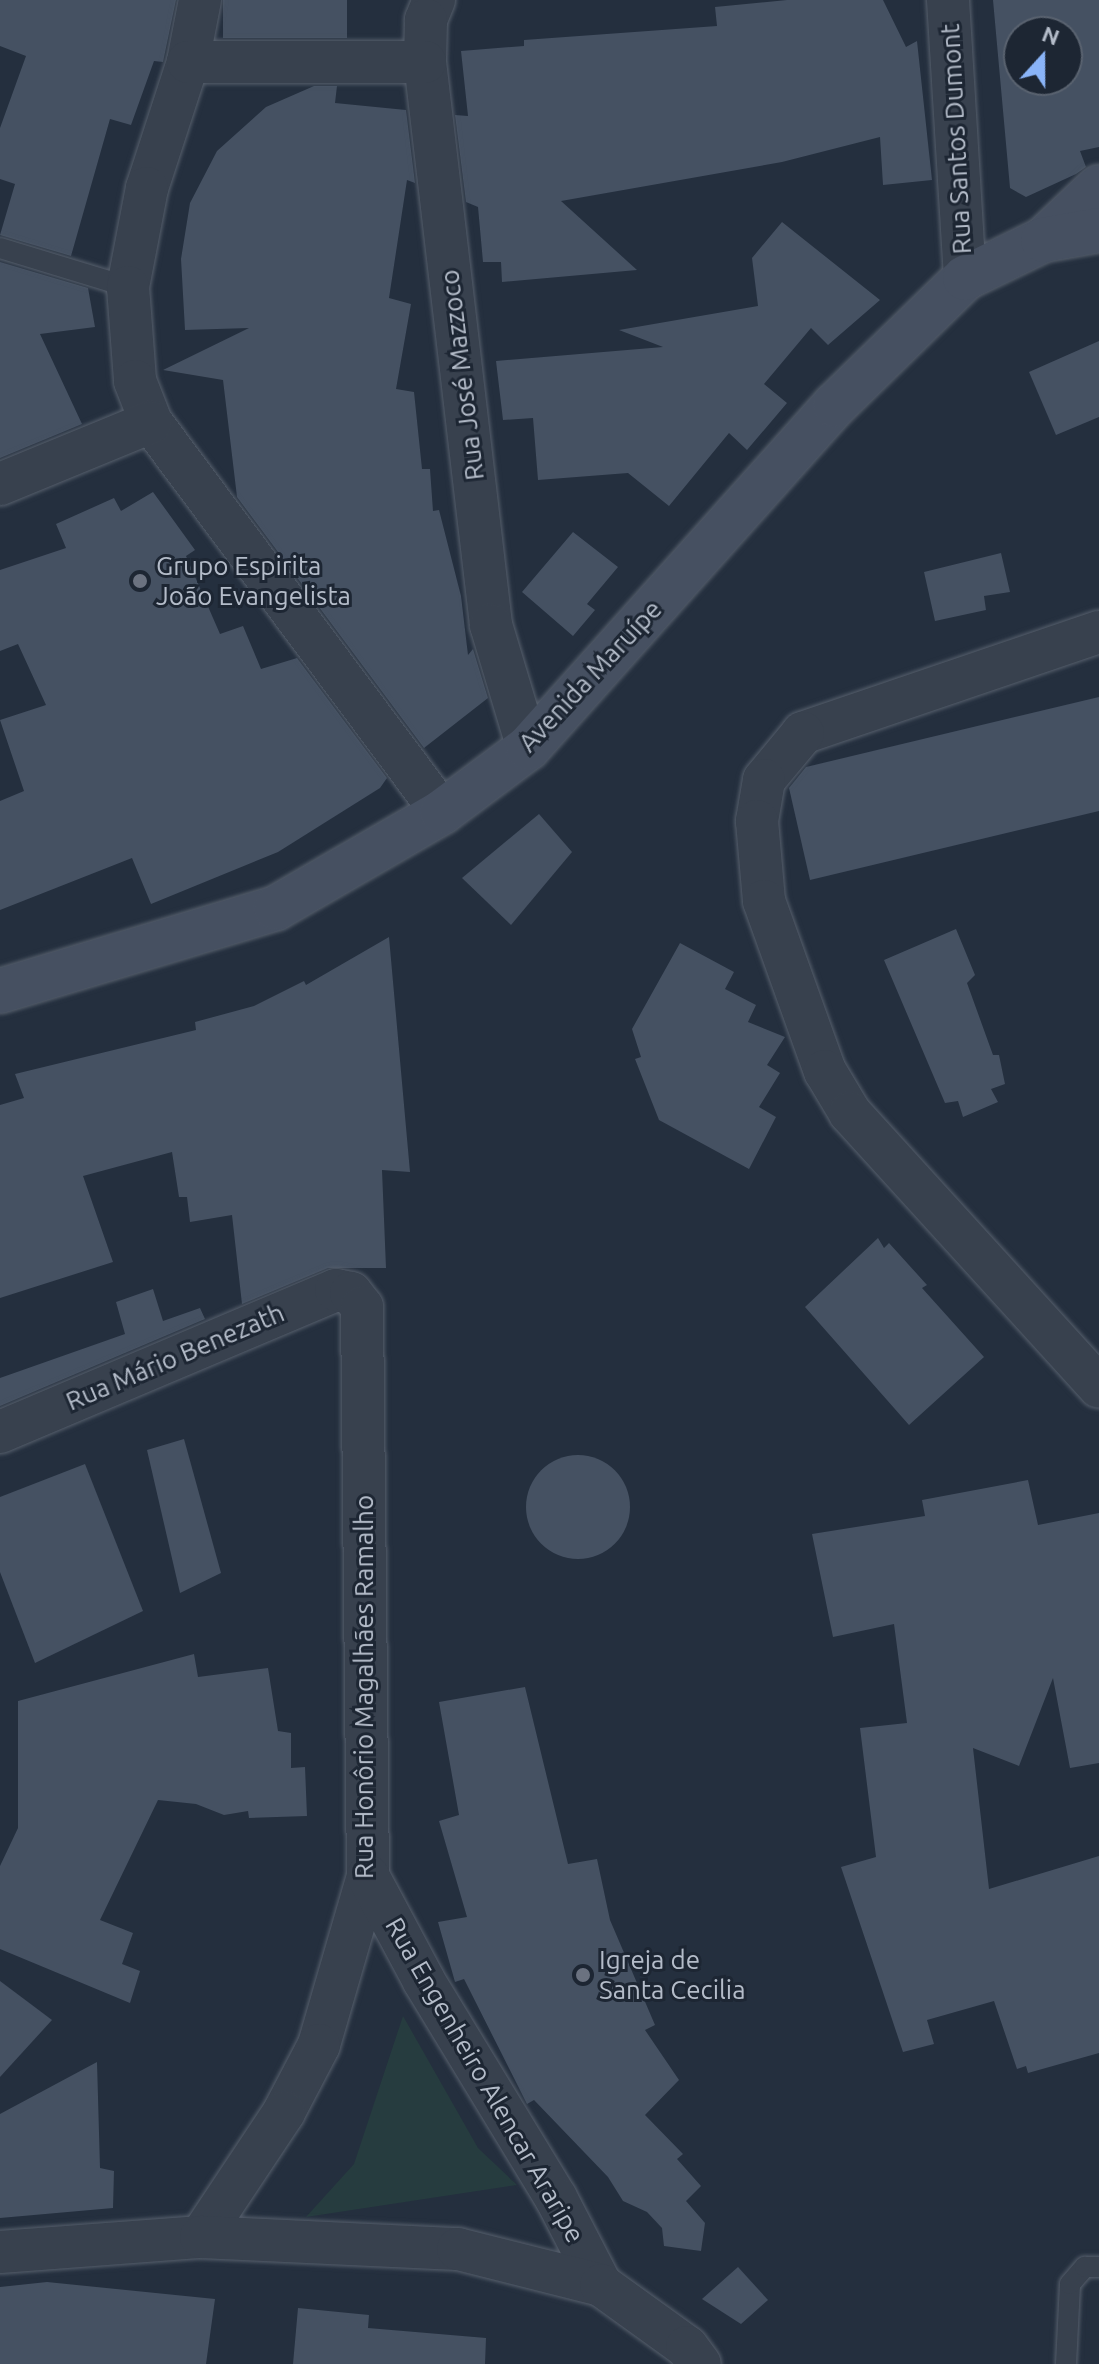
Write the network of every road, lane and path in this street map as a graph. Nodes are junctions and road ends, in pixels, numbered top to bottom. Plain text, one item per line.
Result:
1 (200, 0) edge
2 (434, 0) edge
3 (948, 0) edge
4 (188, 62) junction
5 (425, 62) junction
6 (1099, 187) edge
7 (1099, 230) edge
8 (1043, 240) junction
9 (0, 248) edge
10 (965, 278) junction
11 (128, 287) junction
12 (151, 422) junction
13 (0, 484) edge
14 (1099, 632) edge
15 (528, 748) junction
16 (442, 812) junction
17 (0, 991) edge
18 (351, 1293) joint
19 (1099, 1387) edge
20 (0, 1432) edge
21 (368, 1876) junction
22 (201, 2237) junction
23 (0, 2252) edge
24 (1099, 2267) edge
25 (601, 2285) junction
26 (700, 2364) edge
27 (1066, 2364) edge

1 - 4 street
2 - 5 street, Rua José Mazzoco
3 - 10 street, Rua Santos Dumont
4 - 5 street
4 - 11 street
5 - 15 street, Rua José Mazzoco
6 - 8 main road, Avenida Maruípe
7 - 8 main road, Avenida Maruípe
8 - 10 main road, Avenida Maruípe
9 - 11 lane
10 - 15 main road, Avenida Maruípe
11 - 12 street
12 - 13 street
12 - 16 street
14 - 19 street
15 - 16 main road, Avenida Maruípe
16 - 17 main road, Avenida Maruípe
18 - 20 street, Rua Mário Benezath
18 - 21 street, Rua Honôrio Magalhães Ramalho
21 - 22 street, Rua Honôrio Magalhães Ramalho
21 - 25 street, Rua Engenheiro Alencar Araripe
22 - 23 street, Rua Engenheiro Alencar Araripe
22 - 25 street, Rua Engenheiro Alencar Araripe
24 - 27 lane
25 - 26 street, Rua Engenheiro Alencar Araripe

